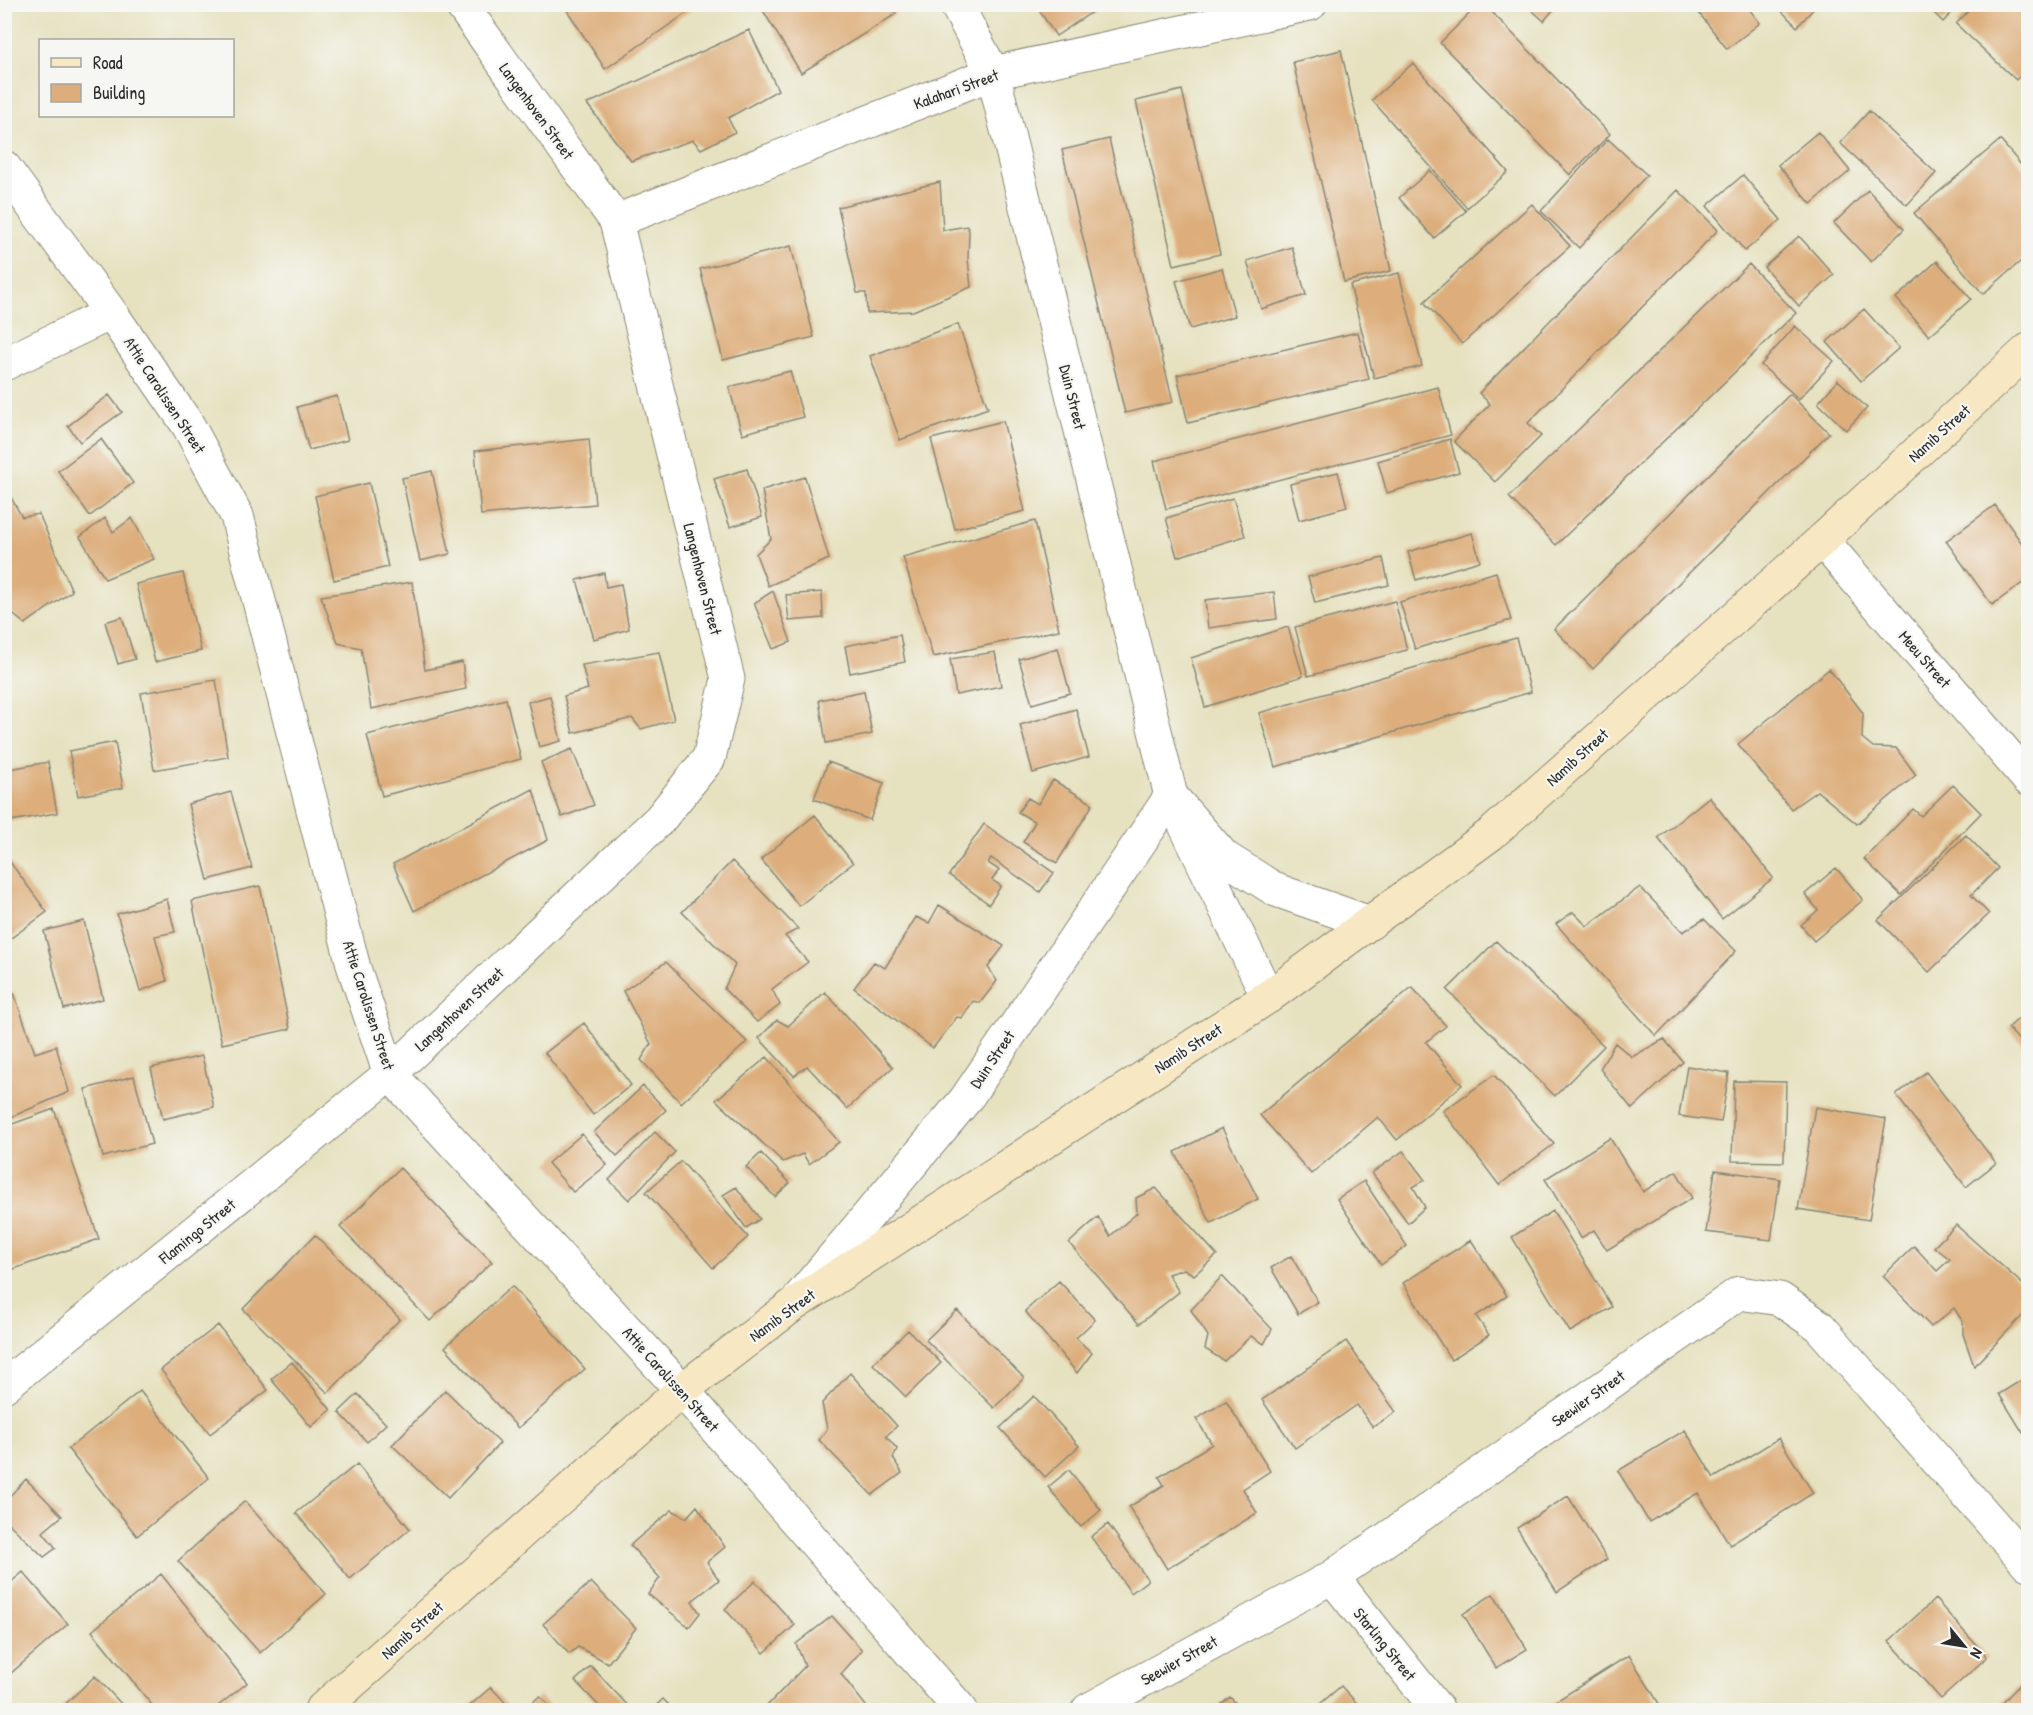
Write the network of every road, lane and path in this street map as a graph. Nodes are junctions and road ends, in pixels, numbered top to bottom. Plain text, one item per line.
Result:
1 (461, 4) edge
2 (956, 4) edge
3 (1310, 4) edge
4 (993, 73) junction
5 (4, 167) edge
6 (616, 221) junction
7 (111, 313) junction
8 (2028, 351) edge
9 (4, 364) edge
10 (1822, 540) junction
11 (2028, 779) edge
12 (1171, 796) junction
13 (1370, 923) junction
14 (1268, 997) junction
15 (390, 1074) junction
16 (793, 1305) junction
17 (4, 1386) edge
18 (682, 1390) junction
19 (2028, 1564) edge
20 (1332, 1577) junction
21 (321, 1710) edge
22 (961, 1710) edge
23 (1088, 1710) edge
24 (1438, 1710) edge

1 - 6 street, Langenhoven Street
2 - 4 street, Duin Street
3 - 4 street, Kalahari Street
4 - 6 street, Kalahari Street
4 - 12 street, Duin Street
5 - 7 street, Attie Carolissen Street
6 - 15 street, Langenhoven Street
7 - 9 street
7 - 15 street, Attie Carolissen Street
8 - 10 street, Namib Street
10 - 11 street, Meeu Street
10 - 13 street, Namib Street
12 - 13 street
12 - 14 street, Duin Street
12 - 16 street, Duin Street
13 - 14 street, Namib Street
14 - 16 street, Namib Street
15 - 17 street, Flamingo Street
15 - 18 street, Attie Carolissen Street
16 - 18 street, Namib Street
18 - 21 street, Namib Street
18 - 22 street, Attie Carolissen Street
19 - 20 street, Seewier Street
20 - 23 street, Seewier Street
20 - 24 street, Starling Street

